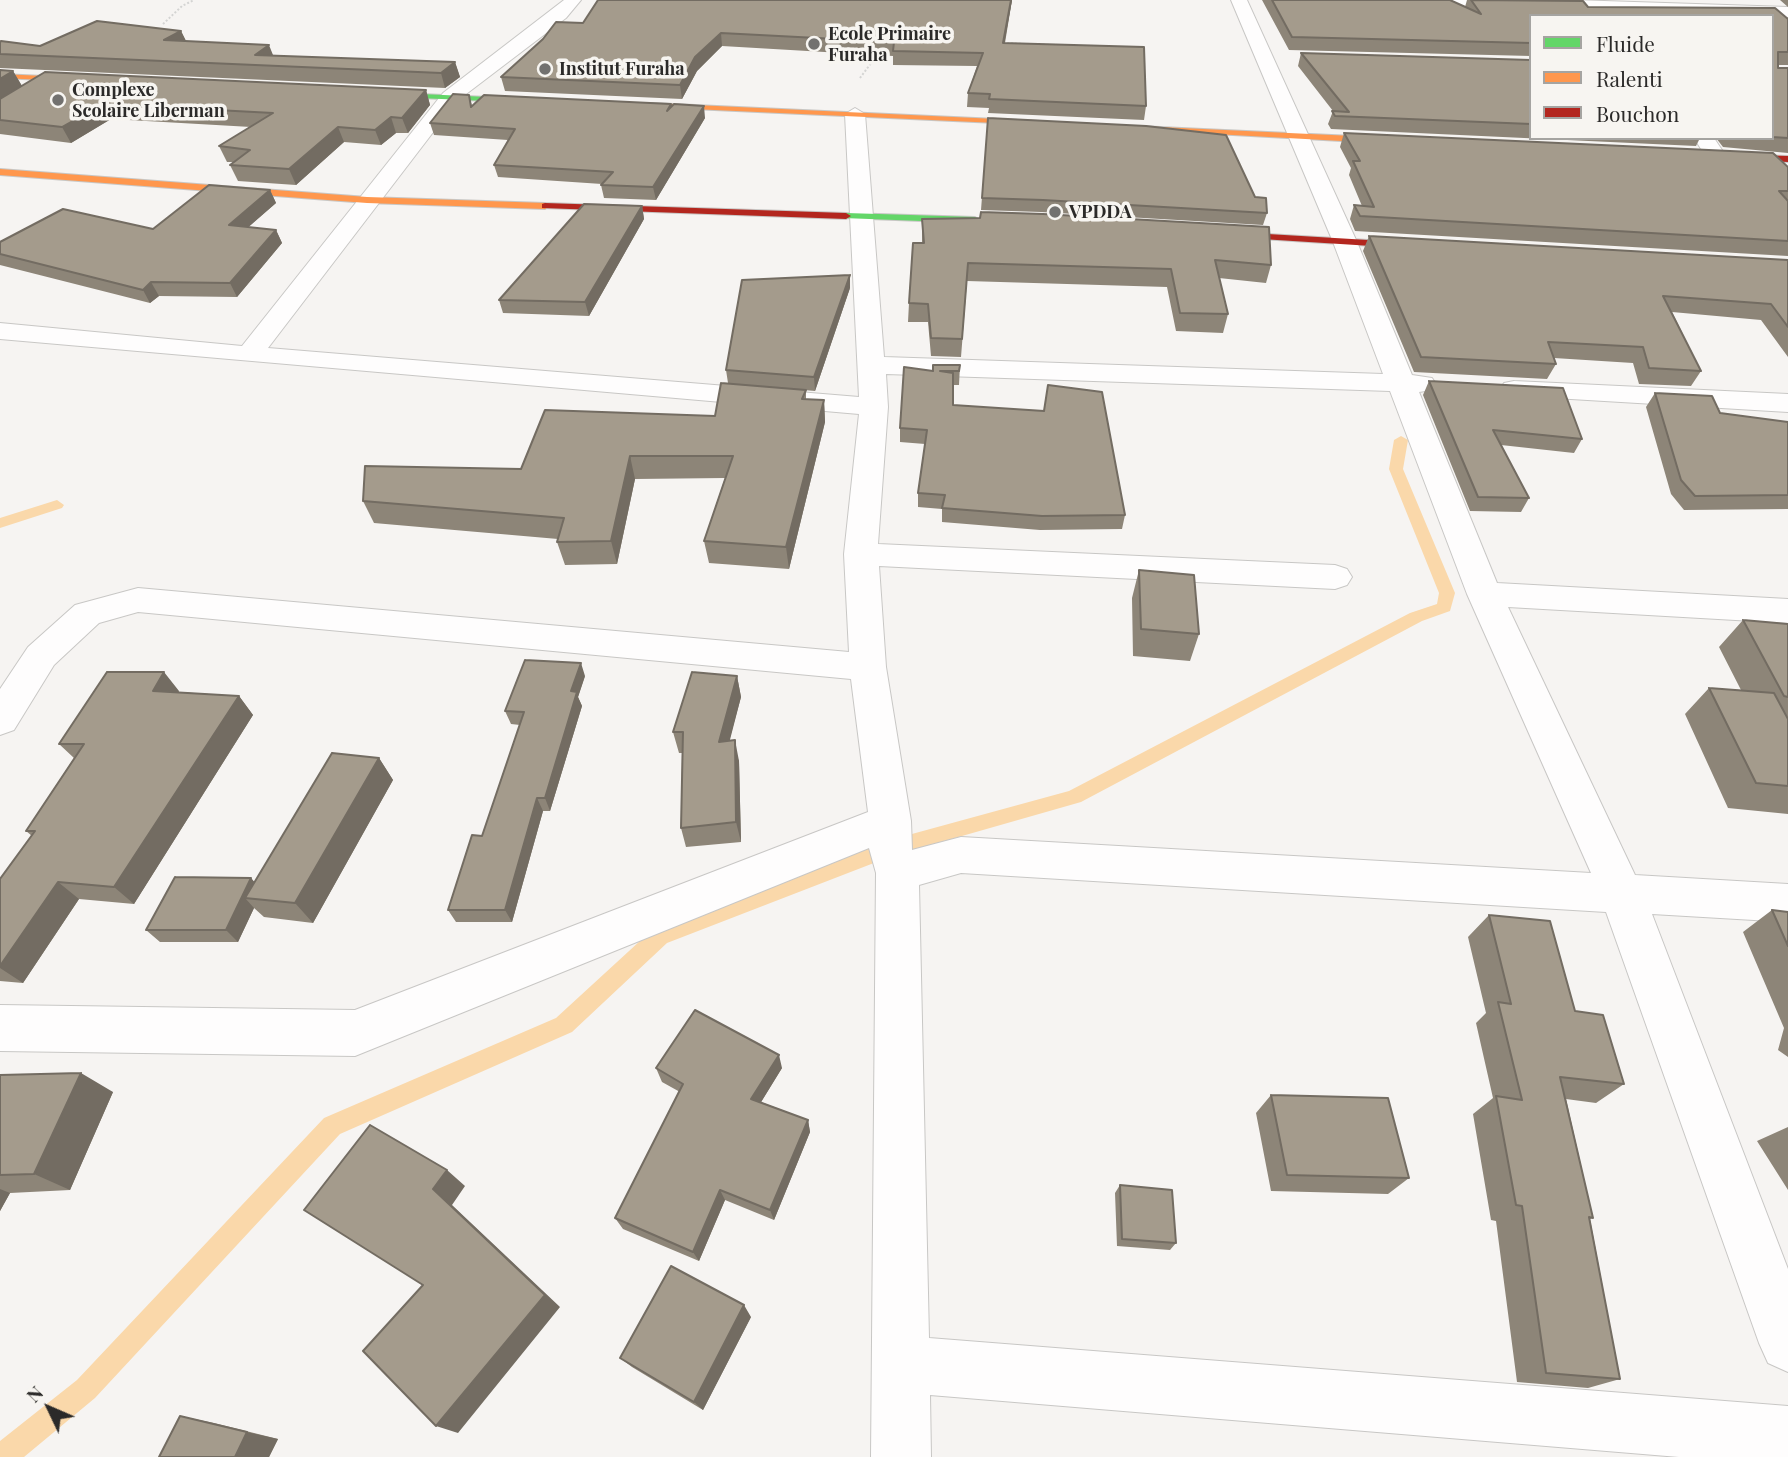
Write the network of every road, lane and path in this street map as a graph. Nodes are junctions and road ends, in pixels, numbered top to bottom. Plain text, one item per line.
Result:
1 (194, 0) edge
2 (573, 0) edge
3 (1239, 0) edge
4 (1419, 0) edge
5 (1595, 7) edge
6 (1788, 12) edge
7 (163, 24) dead end
8 (998, 43) edge
9 (1088, 47) edge
10 (880, 51) edge
11 (1263, 57) junction
12 (1289, 58) dead end
13 (0, 76) edge
14 (48, 79) junction
15 (104, 81) edge
16 (353, 93) edge
17 (450, 97) junction
18 (19, 98) edge
19 (548, 101) edge
20 (632, 105) edge
21 (855, 114) junction
22 (1050, 124) edge
23 (1120, 127) edge
24 (1301, 136) junction
25 (1411, 142) edge
26 (1707, 150) edge
27 (1780, 159) edge
28 (0, 172) edge
29 (1788, 174) edge
30 (367, 200) junction
31 (864, 218) junction
32 (986, 220) edge
33 (1207, 233) edge
34 (1345, 242) junction
35 (1442, 247) edge
36 (0, 331) edge
37 (249, 355) junction
38 (872, 365) junction
39 (1398, 383) junction
40 (1454, 386) edge
41 (1482, 387) edge
42 (1788, 403) edge
43 (874, 407) junction
44 (862, 554) junction
45 (1335, 577) dead end
46 (1484, 594) junction
47 (1788, 611) edge
48 (868, 667) junction
49 (0, 720) edge
50 (890, 821) junction
51 (897, 873) junction
52 (1622, 894) junction
53 (1788, 904) edge
54 (0, 1028) edge
55 (1788, 1343) edge
56 (899, 1364) junction
57 (1788, 1436) edge
58 (901, 1457) edge

1 - 7 path
2 - 17 street
3 - 11 street
4 - 5 street
5 - 6 street
8 - 9 path
10 - 21 path
11 - 12 street
11 - 24 street
13 - 14 street
14 - 15 street
14 - 18 street
16 - 17 street
17 - 19 street
17 - 30 street
20 - 21 street
21 - 22 street
21 - 31 street
23 - 24 street
24 - 25 street
24 - 34 street
26 - 27 street
27 - 29 street
28 - 30 street
30 - 31 street
30 - 37 street
31 - 32 street
31 - 38 street
33 - 34 street
34 - 35 street
34 - 39 street
36 - 37 street
37 - 43 street
38 - 39 street
38 - 43 street
39 - 40 street
39 - 46 street
41 - 42 street
43 - 44 street
44 - 45 street
44 - 48 street
46 - 47 street
46 - 52 street
48 - 49 street
48 - 50 street
50 - 51 street
50 - 54 street
51 - 52 street
51 - 56 street
52 - 53 street
52 - 55 street
56 - 57 street
56 - 58 street

